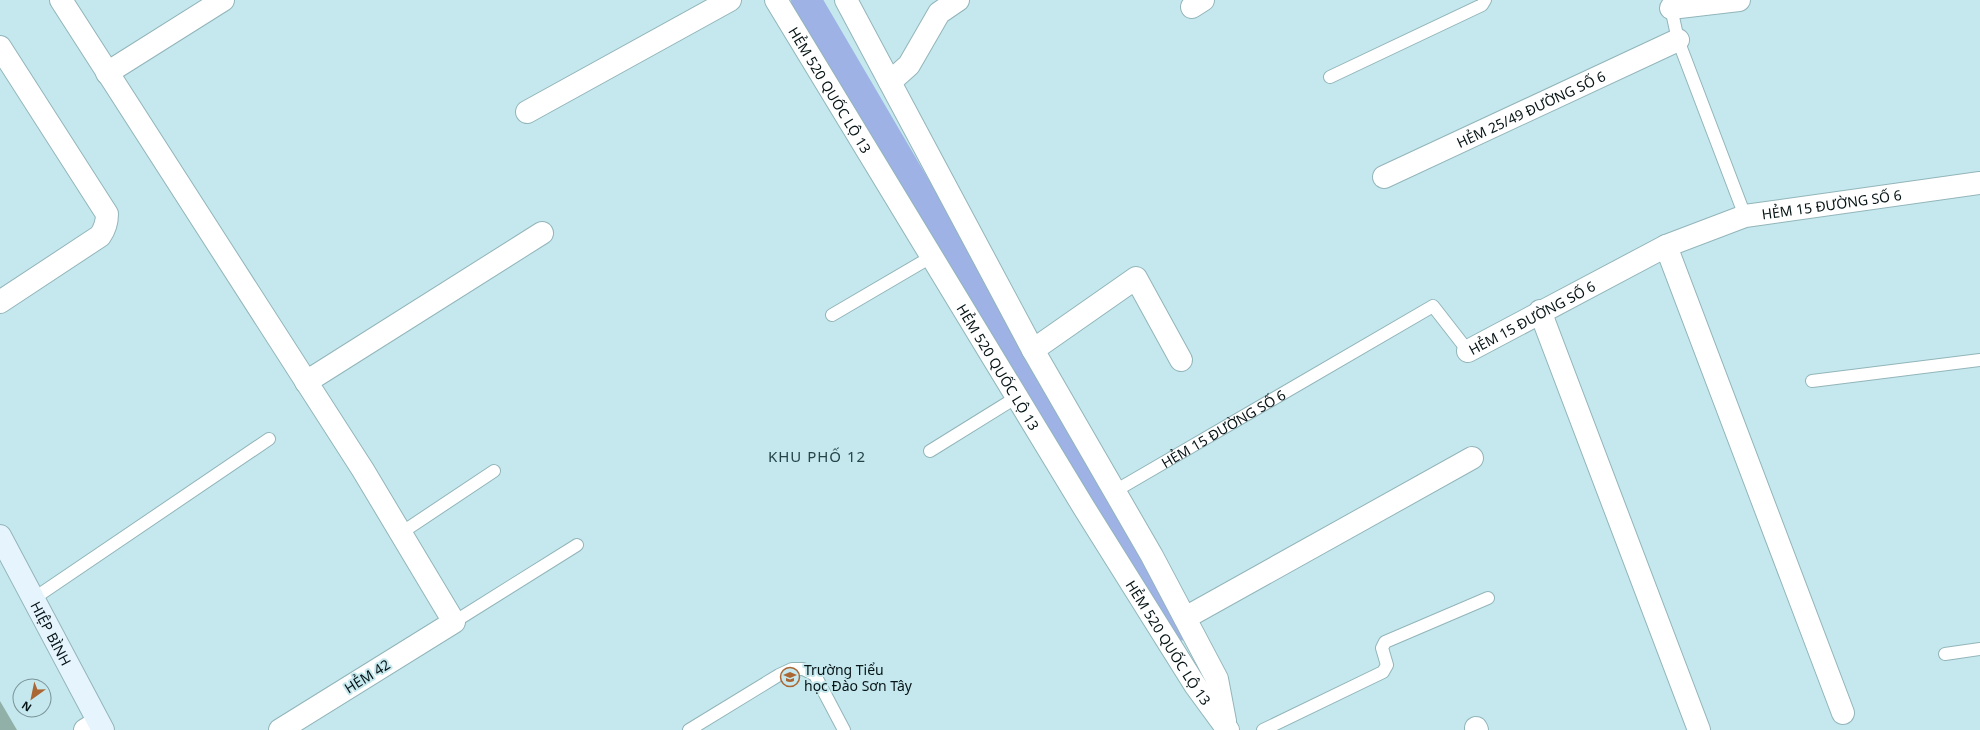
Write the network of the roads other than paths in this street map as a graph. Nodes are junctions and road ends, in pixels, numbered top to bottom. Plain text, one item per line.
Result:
1 (61, 0) edge
2 (223, 0) edge
3 (730, 0) edge
4 (776, 0) edge
5 (846, 0) edge
6 (958, 0) edge
7 (1485, 0) edge
8 (1739, 0) edge
9 (1670, 4) edge
10 (1678, 40) junction
11 (0, 47) edge
12 (107, 72) junction
13 (1330, 77) dead end
14 (890, 82) junction
15 (527, 112) dead end
16 (1384, 177) dead end
17 (1980, 183) edge
18 (1745, 216) junction
19 (542, 233) dead end
20 (1666, 246) junction
21 (932, 257) junction
22 (0, 302) edge
23 (1540, 311) junction
24 (832, 315) dead end
25 (1033, 350) junction
26 (1468, 351) joint
27 (1181, 360) dead end
28 (1980, 360) edge
29 (1812, 381) dead end
30 (306, 382) junction
31 (1017, 397) junction
32 (269, 439) dead end
33 (930, 451) dead end
34 (1472, 458) dead end
35 (494, 471) dead end
36 (1115, 491) junction
37 (401, 533) junction
38 (0, 536) edge
39 (577, 545) dead end
40 (1488, 598) dead end
41 (33, 599) junction
42 (1184, 618) junction
43 (454, 622) junction
44 (1980, 649) edge
45 (1945, 654) dead end
46 (1843, 713) dead end
47 (95, 727) edge
48 (1227, 728) edge
49 (280, 730) edge
50 (689, 730) edge
51 (844, 730) edge
52 (1263, 730) edge
53 (1699, 730) edge

1 - 12 street
2 - 12 street
3 - 15 street
4 - 21 street, HẺM 520 QUỐC LỘ 13
5 - 14 street
6 - 14 street
7 - 13 lane
8 - 9 street
9 - 10 lane
10 - 16 street, HẺM 25/49 ĐƯỜNG SỐ 6
10 - 18 lane
11 - 22 street
12 - 30 street
14 - 25 street
17 - 18 street, HẺM 15 ĐƯỜNG SỐ 6
18 - 20 street, HẺM 15 ĐƯỜNG SỐ 6
19 - 30 street
20 - 23 street, HẺM 15 ĐƯỜNG SỐ 6
20 - 46 street
21 - 24 lane
21 - 31 street, HẺM 520 QUỐC LỘ 13
23 - 26 street, HẺM 15 ĐƯỜNG SỐ 6
23 - 53 street
25 - 27 street
25 - 36 street
26 - 36 lane, HẺM 15 ĐƯỜNG SỐ 6
28 - 29 lane
30 - 37 street
31 - 33 lane
31 - 48 street, HẺM 520 QUỐC LỘ 13
32 - 41 lane
34 - 42 street
35 - 37 lane
36 - 42 street
37 - 43 street
38 - 41 main road, HIỆP BÌNH
39 - 43 lane
40 - 52 lane
41 - 47 main road, HIỆP BÌNH
42 - 48 street
43 - 49 street, HẺM 42
44 - 45 lane
50 - 51 lane

